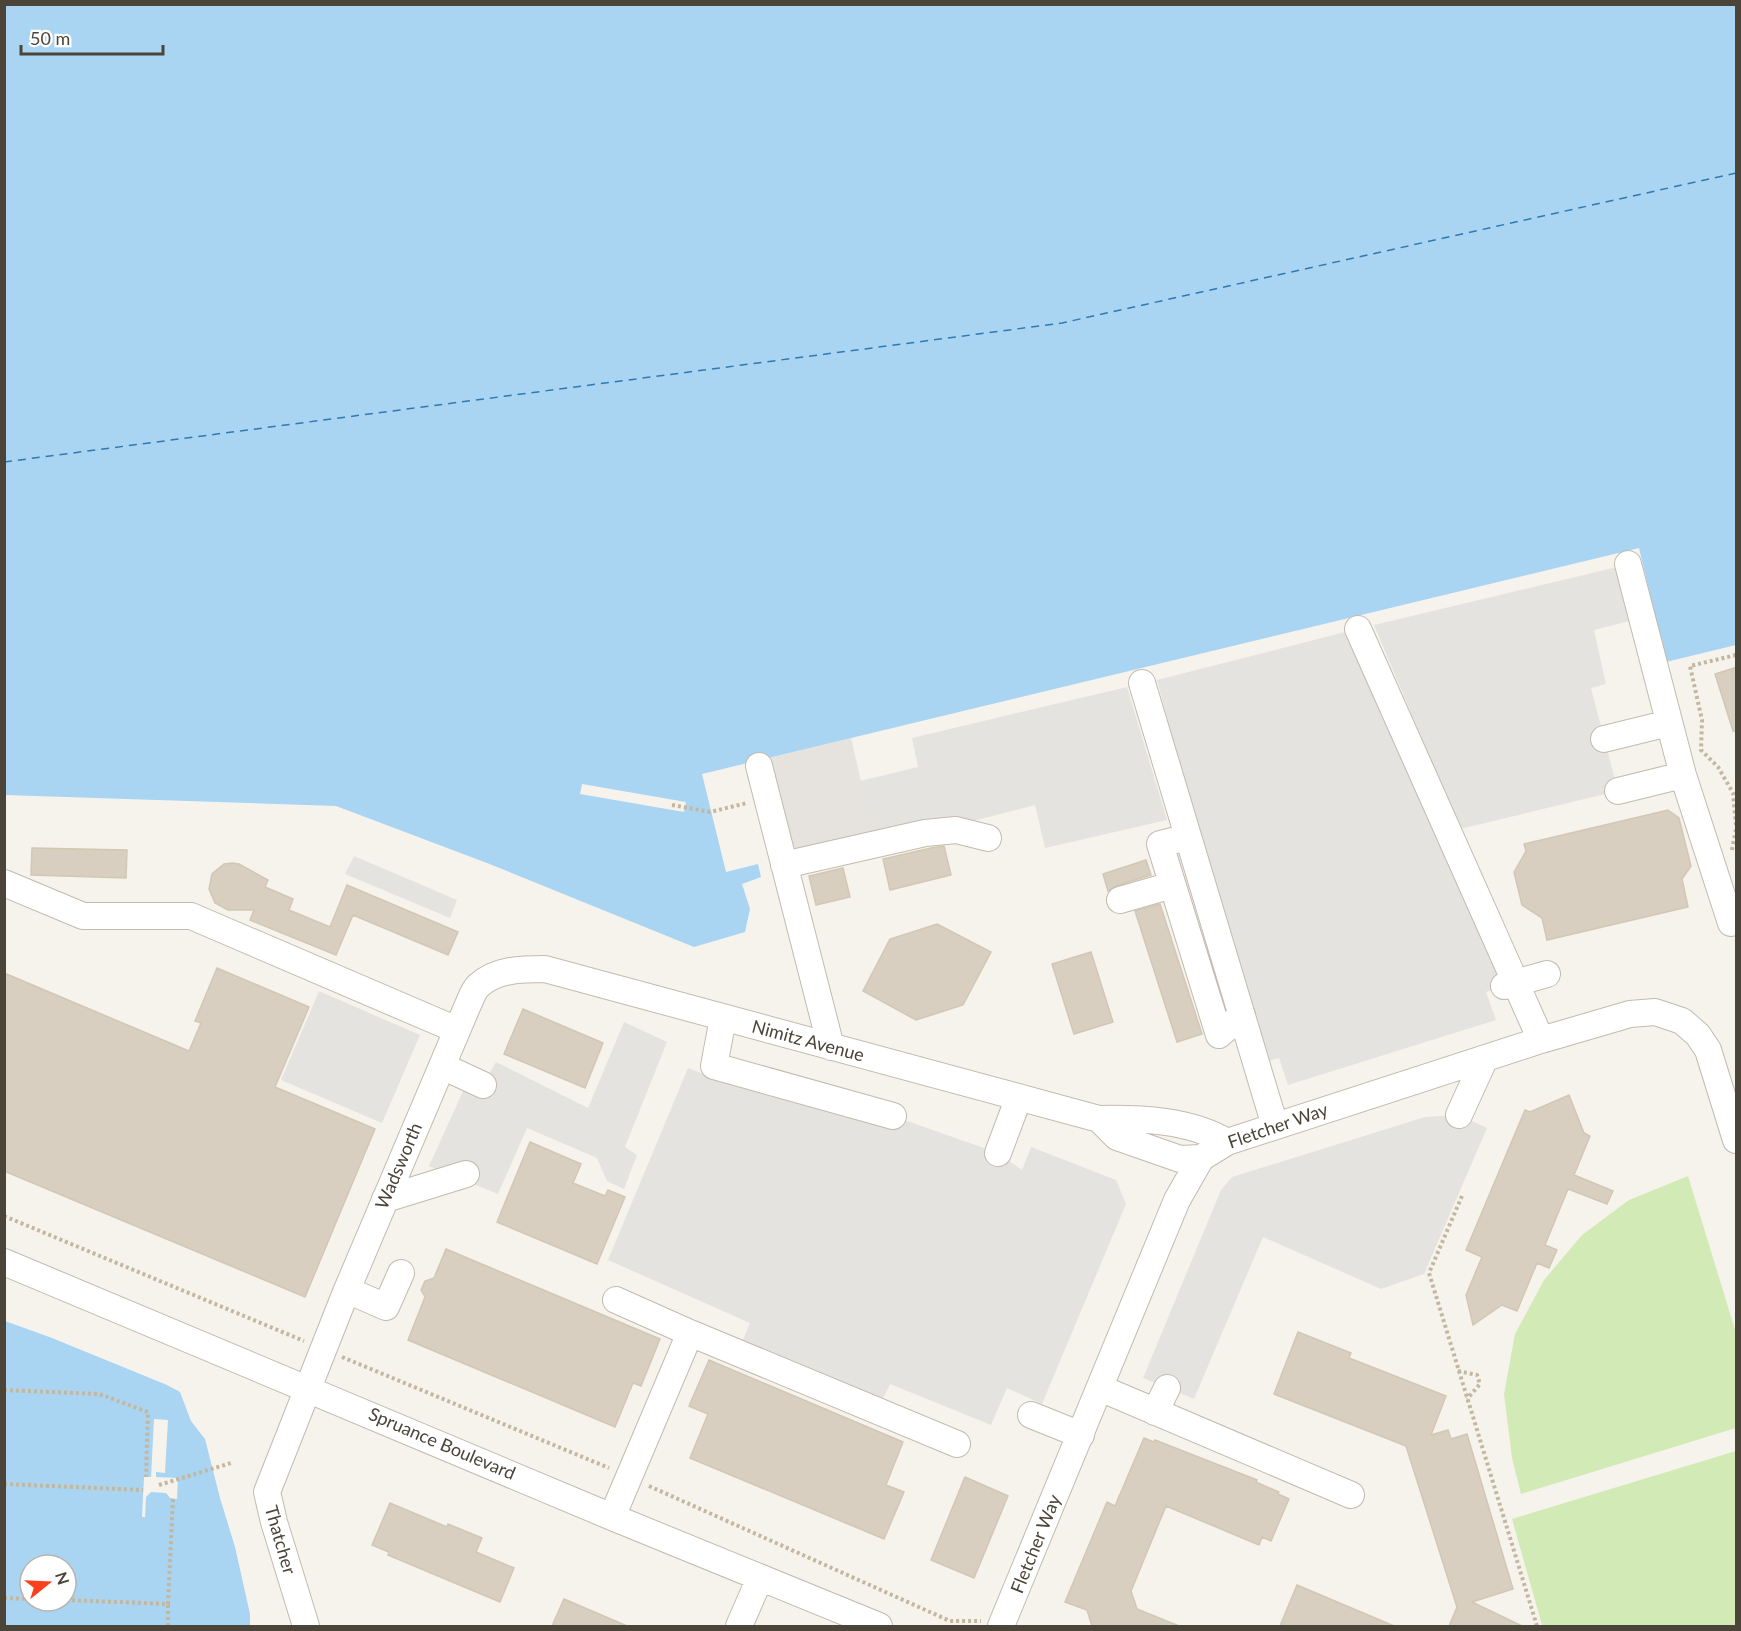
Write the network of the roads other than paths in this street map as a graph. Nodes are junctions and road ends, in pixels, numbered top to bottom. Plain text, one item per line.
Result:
1 (1628, 564) dead end
2 (1358, 629) dead end
3 (1142, 683) dead end
4 (1669, 723) junction
5 (1604, 739) dead end
6 (759, 766) dead end
7 (1683, 775) junction
8 (1618, 791) dead end
9 (1188, 837) junction
10 (988, 838) dead end
11 (784, 865) junction
12 (4, 883) edge
13 (1172, 885) junction
14 (1120, 900) dead end
15 (1731, 923) dead end
16 (517, 969) joint
17 (1547, 974) dead end
18 (1509, 985) junction
19 (1242, 1015) junction
20 (723, 1018) junction
21 (457, 1030) junction
22 (1541, 1040) junction
23 (831, 1047) junction
24 (1485, 1058) junction
25 (442, 1066) junction
26 (483, 1085) dead end
27 (1019, 1097) junction
28 (893, 1116) dead end
29 (1460, 1116) dead end
30 (1099, 1119) junction
31 (1275, 1126) junction
32 (1737, 1140) edge
33 (1227, 1142) junction
34 (998, 1153) dead end
35 (1201, 1158) junction
36 (466, 1174) dead end
37 (385, 1199) junction
38 (410, 1210) dead end
39 (4, 1262) edge
40 (401, 1273) dead end
41 (347, 1290) junction
42 (616, 1300) dead end
43 (690, 1333) junction
44 (307, 1387) junction
45 (1100, 1388) junction
46 (1167, 1388) dead end
47 (1155, 1412) junction
48 (1031, 1414) dead end
49 (1081, 1435) junction
50 (957, 1444) dead end
51 (1351, 1495) dead end
52 (612, 1517) junction
53 (760, 1578) junction
54 (1002, 1624) edge
55 (306, 1626) edge
56 (739, 1626) edge
57 (879, 1626) edge

1 - 4 street
2 - 18 street
3 - 9 street
4 - 5 street
4 - 7 street
6 - 11 street
7 - 8 street
7 - 15 street
9 - 13 street
9 - 19 street
10 - 11 street
11 - 23 street
12 - 21 street
13 - 14 street
13 - 19 street
16 - 20 street, Nimitz Avenue
16 - 21 street, Wadsworth
17 - 18 street
18 - 22 street
19 - 31 street
20 - 23 street, Nimitz Avenue
20 - 28 street
21 - 25 street, Wadsworth
22 - 24 street, Fletcher Way
22 - 32 street, Fletcher Way
23 - 27 street, Nimitz Avenue
24 - 29 street
24 - 31 street, Fletcher Way
25 - 26 street
25 - 37 street, Wadsworth
27 - 30 street, Nimitz Avenue
27 - 34 street
30 - 33 street, Nimitz Avenue
30 - 35 street, Nimitz Avenue
31 - 33 street, Fletcher Way
33 - 35 street, Fletcher Way
35 - 45 street, Fletcher Way
36 - 37 street
37 - 38 street
37 - 41 street, Wadsworth
39 - 44 street, Spruance Boulevard
40 - 41 street
41 - 44 street, Wadsworth
42 - 43 street
43 - 50 street
43 - 52 street
44 - 52 street, Spruance Boulevard
44 - 55 street, Thatcher
45 - 47 street
45 - 49 street, Fletcher Way
46 - 47 street
47 - 51 street
48 - 49 street
49 - 54 street, Fletcher Way
52 - 53 street, Spruance Boulevard
53 - 56 street
53 - 57 street, Spruance Boulevard

